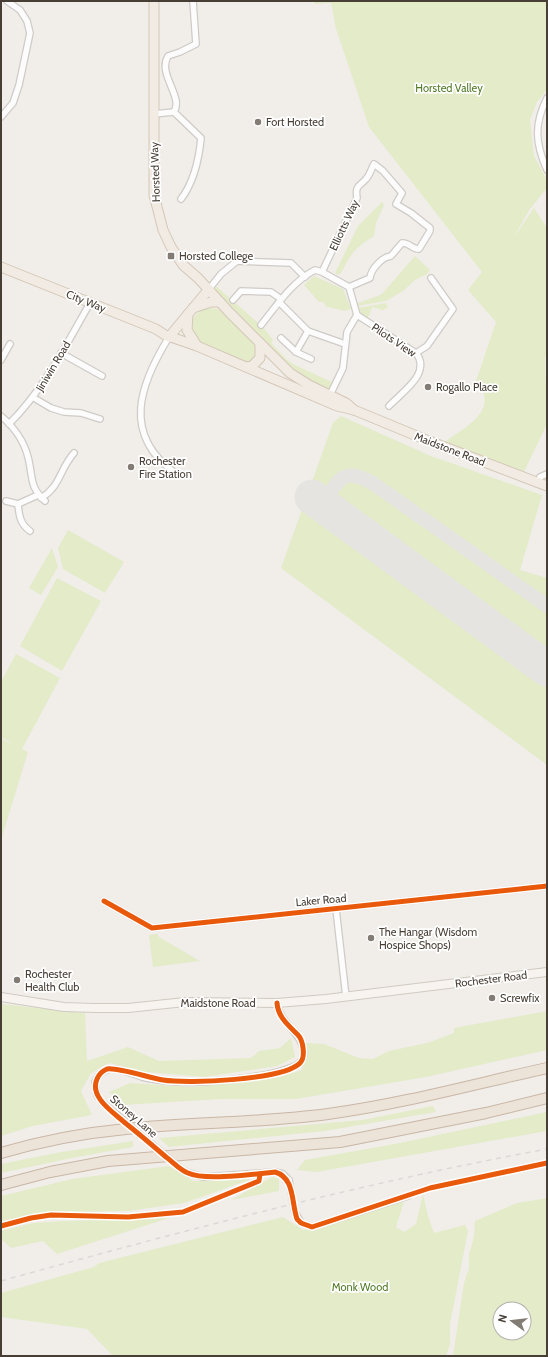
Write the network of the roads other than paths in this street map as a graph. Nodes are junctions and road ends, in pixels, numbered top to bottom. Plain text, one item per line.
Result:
1 (7, 1) edge
2 (154, 1) edge
3 (193, 1) edge
4 (547, 98) edge
5 (174, 112) junction
6 (153, 114) junction
7 (1, 117) edge
8 (547, 170) edge
9 (181, 199) dead end
10 (1, 267) edge
11 (322, 272) junction
12 (194, 276) junction
13 (305, 277) junction
14 (431, 278) dead end
15 (349, 287) junction
16 (208, 289) junction
17 (232, 300) dead end
18 (280, 300) junction
19 (90, 302) junction
20 (220, 302) junction
21 (192, 308) junction
22 (357, 316) junction
23 (179, 323) junction
24 (261, 325) dead end
25 (156, 329) junction
26 (308, 331) junction
27 (169, 337) junction
28 (282, 338) dead end
29 (260, 343) junction
30 (10, 344) dead end
31 (345, 344) junction
32 (197, 346) junction
33 (296, 352) junction
34 (416, 352) junction
35 (61, 353) junction
36 (311, 359) dead end
37 (1, 360) edge
38 (247, 367) junction
39 (102, 376) dead end
40 (330, 395) junction
41 (34, 398) junction
42 (389, 406) dead end
43 (354, 410) junction
44 (1, 416) edge
45 (100, 420) dead end
46 (9, 424) junction
47 (74, 453) dead end
48 (175, 473) dead end
49 (547, 474) edge
50 (538, 482) junction
51 (547, 486) edge
52 (42, 498) junction
53 (6, 501) dead end
54 (18, 504) junction
55 (30, 531) dead end
56 (547, 886) edge
57 (104, 901) dead end
58 (336, 909) junction
59 (547, 972) edge
60 (434, 986) joint
61 (1, 997) edge
62 (346, 997) junction
63 (277, 1003) junction
64 (547, 1068) edge
65 (547, 1098) edge
66 (1, 1153) edge
67 (1, 1185) edge
68 (408, 1196) dead end

1 - 7 street
2 - 6 main road, Horsted Way
3 - 5 street
4 - 8 street
5 - 6 street
5 - 9 street
6 - 12 main road, Horsted Way
10 - 19 main road, City Way
11 - 13 street
11 - 15 street
11 - 15 street, Elliotts Way
12 - 16 main road, Horsted Way
12 - 21 main road
13 - 16 street
13 - 18 street
14 - 34 street
15 - 22 street
16 - 20 main road, Maidstone Road
16 - 21 main road
17 - 18 street
18 - 24 street
18 - 26 street
19 - 25 main road, City Way
19 - 35 street, Jiniwin Road
20 - 21 main road
20 - 29 main road, Maidstone Road
21 - 23 main road
21 - 32 main road
22 - 31 street
22 - 34 street, Pilots View
23 - 25 main road
23 - 27 main road
25 - 27 main road, City Way
26 - 31 street
26 - 33 street
27 - 32 main road, Maidstone Road
27 - 48 street
28 - 33 street
29 - 38 main road
29 - 40 main road, Maidstone Road
30 - 37 street
31 - 40 street
32 - 38 main road, Maidstone Road
33 - 36 street
34 - 42 street, Pilots View
35 - 39 street
35 - 41 street, Jiniwin Road
38 - 43 main road, Maidstone Road
40 - 43 main road, Maidstone Road
41 - 45 street
41 - 46 street, Jiniwin Road
43 - 50 main road, Maidstone Road
44 - 46 street
46 - 52 street
47 - 52 street
49 - 50 street
50 - 51 main road, Maidstone Road
52 - 54 street
53 - 54 street
54 - 55 street
56 - 58 street, Laker Road
57 - 58 street, Laker Road
58 - 62 street
59 - 60 main road, Rochester Road
60 - 62 main road, Maidstone Road
61 - 63 main road, Maidstone Road
62 - 63 main road, Maidstone Road
63 - 68 street, Stoney Lane, bridge
64 - 66 highway
65 - 67 highway

